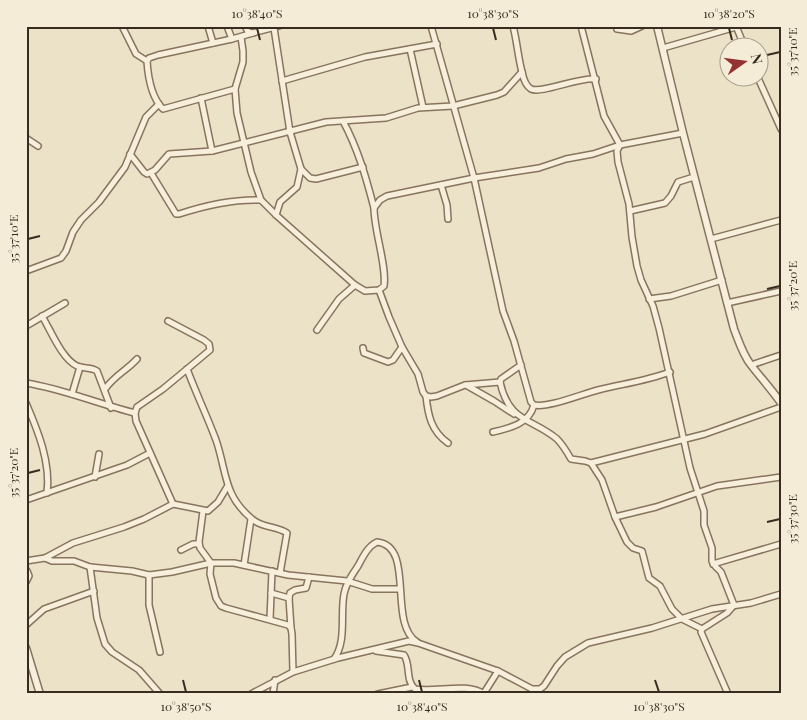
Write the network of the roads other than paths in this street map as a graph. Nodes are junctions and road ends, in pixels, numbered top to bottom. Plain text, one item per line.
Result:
1 (122, 26) edge
2 (208, 26) edge
3 (227, 26) edge
4 (245, 26) edge
5 (431, 26) edge
6 (513, 26) edge
7 (581, 26) edge
8 (642, 26) edge
9 (657, 26) edge
10 (276, 27) edge
11 (736, 27) edge
12 (617, 29) dead end
13 (253, 33) junction
14 (241, 37) junction
15 (232, 39) junction
16 (213, 43) junction
17 (436, 44) junction
18 (663, 48) junction
19 (410, 49) junction
20 (146, 61) junction
21 (522, 72) junction
22 (596, 79) junction
23 (282, 81) junction
24 (763, 88) edge
25 (235, 89) junction
26 (201, 98) junction
27 (159, 104) junction
28 (453, 106) junction
29 (423, 107) junction
30 (343, 120) junction
31 (781, 129) edge
32 (290, 132) junction
33 (683, 133) junction
34 (26, 138) edge
35 (244, 144) junction
36 (620, 144) junction
37 (38, 146) dead end
38 (212, 151) junction
39 (130, 154) junction
40 (363, 166) junction
41 (302, 169) junction
42 (150, 174) junction
43 (694, 177) junction
44 (474, 178) junction
45 (441, 185) junction
46 (261, 200) junction
47 (374, 208) junction
48 (630, 211) junction
49 (276, 215) junction
50 (448, 219) dead end
51 (781, 220) edge
52 (711, 239) junction
53 (26, 271) edge
54 (722, 280) junction
55 (355, 285) junction
56 (379, 290) junction
57 (781, 291) edge
58 (649, 299) junction
59 (65, 303) dead end
60 (727, 303) junction
61 (42, 316) junction
62 (168, 320) dead end
63 (26, 326) edge
64 (317, 330) dead end
65 (402, 347) junction
66 (363, 348) dead end
67 (781, 355) edge
68 (137, 359) dead end
69 (521, 364) junction
70 (751, 365) junction
71 (80, 367) junction
72 (187, 369) junction
73 (670, 372) junction
74 (500, 382) junction
75 (26, 384) edge
76 (465, 385) junction
77 (104, 389) junction
78 (72, 394) junction
79 (426, 396) junction
80 (26, 403) edge
81 (781, 403) edge
82 (534, 405) junction
83 (111, 408) junction
84 (781, 408) edge
85 (134, 413) junction
86 (514, 413) junction
87 (524, 421) junction
88 (513, 427) junction
89 (493, 432) dead end
90 (684, 439) junction
91 (448, 443) dead end
92 (150, 453) junction
93 (99, 454) dead end
94 (591, 463) junction
95 (95, 477) junction
96 (781, 477) edge
97 (227, 487) junction
98 (47, 493) junction
99 (699, 493) junction
100 (26, 500) edge
101 (174, 504) junction
102 (203, 512) junction
103 (615, 518) junction
104 (251, 519) junction
105 (199, 544) junction
106 (781, 544) edge
107 (181, 550) dead end
108 (45, 558) junction
109 (26, 561) edge
110 (211, 563) junction
111 (713, 564) junction
112 (244, 565) junction
113 (90, 567) junction
114 (27, 571) edge
115 (272, 571) junction
116 (280, 573) junction
117 (149, 575) junction
118 (310, 577) junction
119 (347, 581) junction
120 (26, 582) edge
121 (399, 589) junction
122 (94, 592) junction
123 (271, 593) junction
124 (781, 594) edge
125 (289, 598) junction
126 (734, 605) junction
127 (690, 616) junction
128 (682, 619) junction
129 (270, 620) junction
130 (26, 625) edge
131 (694, 625) junction
132 (291, 628) junction
133 (702, 629) junction
134 (418, 642) junction
135 (26, 648) edge
136 (373, 651) junction
137 (160, 652) dead end
138 (334, 660) junction
139 (498, 671) junction
140 (293, 672) junction
141 (275, 680) junction
142 (412, 687) junction
143 (538, 692) edge
144 (40, 694) edge
145 (160, 694) edge
146 (252, 694) edge
147 (274, 694) edge
148 (378, 694) edge
149 (484, 694) edge
150 (728, 694) edge

1 - 20 street
2 - 16 street
3 - 15 street
4 - 13 street
5 - 17 street
6 - 21 street
7 - 22 street
8 - 12 street
9 - 18 street
10 - 13 street
10 - 23 street
11 - 18 street
13 - 14 street
14 - 15 street
14 - 25 street
15 - 16 street
16 - 20 street
17 - 19 street
17 - 28 street
18 - 33 street
19 - 23 street
19 - 29 street
20 - 27 street
21 - 22 street
21 - 28 street
22 - 36 street
23 - 32 street
24 - 31 street
25 - 26 street
25 - 35 street
26 - 27 street
26 - 38 street
27 - 39 street
28 - 29 street
28 - 44 street
29 - 30 street
30 - 32 street
30 - 40 street
32 - 35 street
32 - 41 street
33 - 36 street
33 - 43 street
34 - 37 street
35 - 38 street
35 - 46 street
36 - 44 street
36 - 48 street
38 - 42 street
39 - 42 street
39 - 53 street
40 - 41 street
40 - 47 street
41 - 49 street
42 - 46 street
43 - 48 street
43 - 52 street
44 - 45 street
44 - 69 street
45 - 47 street
45 - 50 street
46 - 49 street
47 - 56 street
48 - 58 street
49 - 55 street
51 - 52 street
52 - 54 street
54 - 58 street
54 - 60 street
55 - 56 street
55 - 64 street
56 - 65 street
57 - 60 street
58 - 73 street
59 - 61 street
60 - 70 street
61 - 63 street
61 - 71 street
62 - 72 street
65 - 66 street
65 - 79 street
67 - 70 street
68 - 77 street
69 - 74 street
69 - 82 street
70 - 81 street
71 - 77 street
71 - 78 street
72 - 85 street
72 - 97 street
73 - 82 street
73 - 90 street
74 - 76 street
74 - 86 street
75 - 78 street
76 - 79 street
76 - 86 street
77 - 83 street
78 - 83 street
79 - 91 street
80 - 98 street
82 - 87 street
83 - 85 street
84 - 90 street
85 - 92 street
86 - 87 street
86 - 88 street
87 - 88 street
87 - 94 street
88 - 89 street
90 - 94 street
90 - 99 street
92 - 95 street
92 - 101 street
93 - 95 street
94 - 103 street
95 - 98 street
96 - 99 street
97 - 102 street
97 - 104 street
98 - 100 street
99 - 103 street
99 - 111 street
101 - 102 street
101 - 108 street
102 - 105 street
103 - 128 street
104 - 112 street
104 - 116 street
105 - 107 street
105 - 110 street
106 - 111 street
108 - 109 street
108 - 113 street
109 - 114 street
110 - 112 street
110 - 117 street
110 - 129 street
111 - 126 street
112 - 115 street
113 - 117 street
113 - 122 street
114 - 120 street
115 - 116 street
115 - 123 street
116 - 118 street
117 - 137 street
118 - 119 street
118 - 125 street
119 - 121 street
119 - 121 street
119 - 138 street
121 - 134 street
122 - 130 street
122 - 145 street
123 - 125 street
123 - 129 street
124 - 126 street
125 - 132 street
126 - 127 street
126 - 133 street
127 - 128 street
127 - 131 street
128 - 131 street
128 - 143 street
129 - 132 street
131 - 133 street
132 - 140 street
133 - 150 street
134 - 136 street
134 - 139 street
135 - 144 street
136 - 138 street
136 - 142 street
138 - 140 street
139 - 143 street
139 - 149 street
140 - 141 street
141 - 146 street
141 - 147 street
142 - 148 street
142 - 149 street

